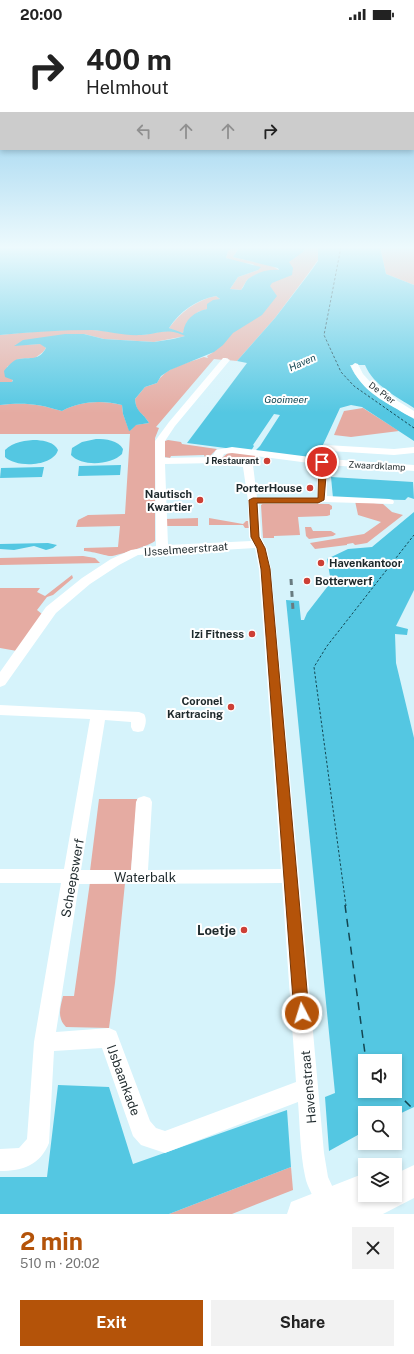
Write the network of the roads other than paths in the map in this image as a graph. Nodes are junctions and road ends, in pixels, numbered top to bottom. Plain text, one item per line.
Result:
1 (226, 360) dead end
2 (355, 366) dead end
3 (414, 415) edge
4 (414, 450) edge
5 (216, 460) junction
6 (160, 461) junction
7 (322, 462) junction
8 (414, 468) edge
9 (322, 499) junction
10 (253, 500) junction
11 (389, 502) dead end
12 (259, 544) junction
13 (162, 549) junction
14 (0, 682) edge
15 (0, 710) edge
16 (98, 715) junction
17 (138, 727) dead end
18 (144, 802) dead end
19 (0, 876) edge
20 (290, 876) junction
21 (72, 877) junction
22 (140, 877) junction
23 (44, 1042) junction
24 (308, 1088) junction
25 (0, 1160) edge
26 (414, 1173) edge
27 (402, 1176) edge
28 (414, 1181) edge
29 (402, 1187) edge
30 (358, 1193) edge
31 (361, 1202) edge
32 (327, 1211) edge

1 - 6 street
2 - 3 street, De Pier
4 - 7 street, Zwaardklamp
5 - 6 street
5 - 7 street
5 - 10 street, Havenstraat
6 - 13 street
7 - 8 street, Zwaardklamp
7 - 9 street
9 - 10 street
9 - 11 street
10 - 12 street, Havenstraat
12 - 13 street, IJsselmeerstraat
12 - 20 street, Havenstraat
13 - 14 street, IJsselmeerstraat
15 - 16 street
16 - 17 street
16 - 21 street, Scheepswerf
18 - 22 street
19 - 21 street, Waterbalk
20 - 22 street, Waterbalk
20 - 24 street, Havenstraat
21 - 22 street, Waterbalk
21 - 23 street, Scheepswerf
23 - 24 street, IJsbaankade
23 - 25 street
24 - 32 street, Havenstraat
26 - 27 street
28 - 29 street
30 - 32 street
31 - 32 street

